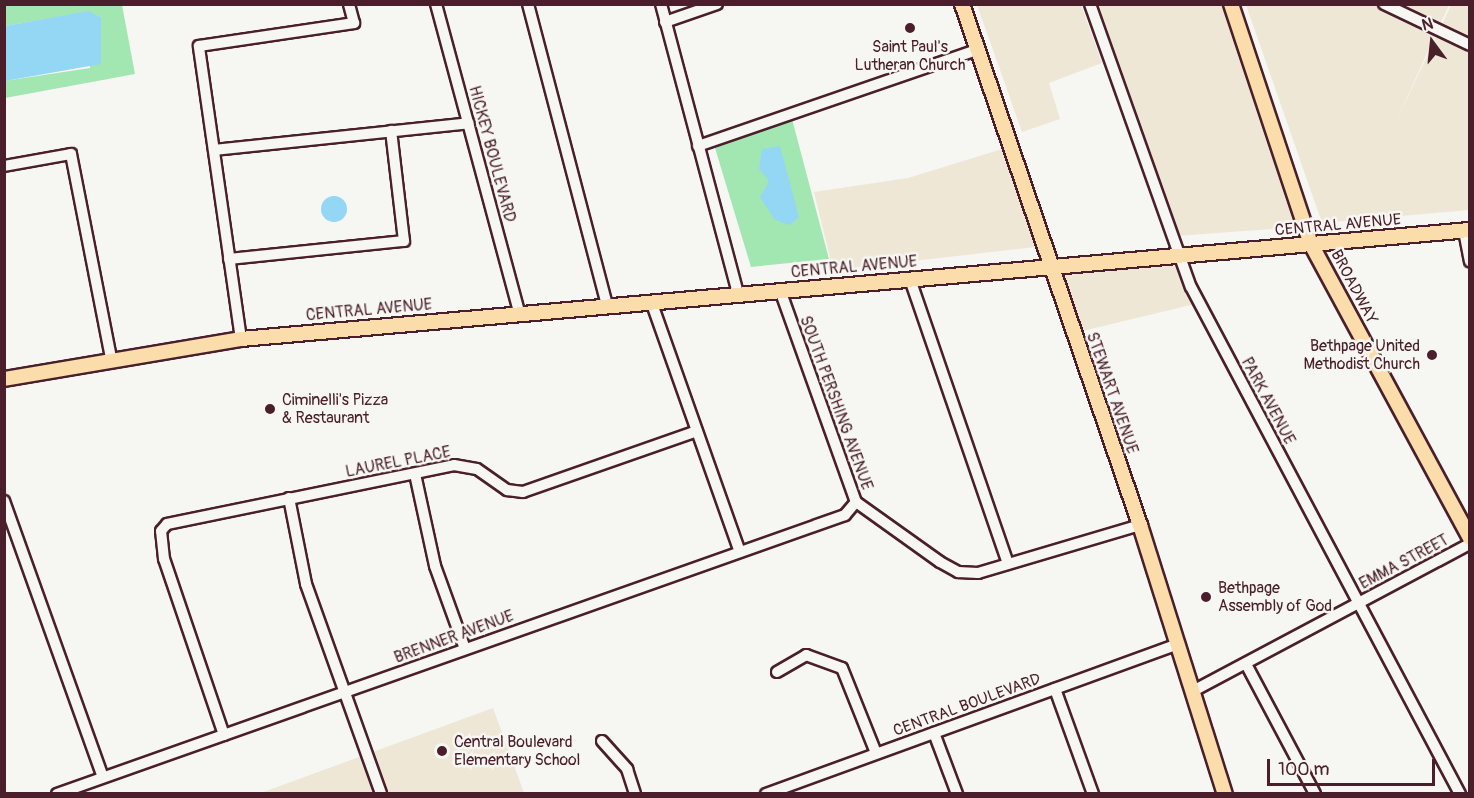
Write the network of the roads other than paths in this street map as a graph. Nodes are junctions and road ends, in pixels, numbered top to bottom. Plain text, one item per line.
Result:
1 (350, 4) edge
2 (436, 4) edge
3 (528, 4) edge
4 (661, 4) edge
5 (717, 4) edge
6 (962, 4) edge
7 (1090, 4) edge
8 (1231, 4) edge
9 (1384, 4) edge
10 (665, 22) junction
11 (1470, 45) edge
12 (977, 50) junction
13 (469, 123) junction
14 (392, 131) junction
15 (698, 146) junction
16 (214, 150) junction
17 (4, 166) edge
18 (1467, 230) edge
19 (1311, 244) junction
20 (1180, 255) junction
21 (230, 259) junction
22 (1470, 261) edge
23 (1052, 265) junction
24 (910, 279) junction
25 (780, 290) junction
26 (738, 293) junction
27 (651, 301) junction
28 (607, 305) junction
29 (519, 312) junction
30 (241, 339) junction
31 (111, 357) junction
32 (4, 379) edge
33 (697, 431) junction
34 (415, 474) junction
35 (289, 498) junction
36 (4, 501) edge
37 (856, 502) junction
38 (1140, 525) junction
39 (1470, 537) edge
40 (1470, 544) edge
41 (740, 552) junction
42 (1008, 564) junction
43 (1359, 603) junction
44 (1178, 644) junction
45 (465, 649) junction
46 (1246, 664) junction
47 (777, 672) dead end
48 (1055, 689) junction
49 (1193, 691) junction
50 (344, 692) junction
51 (934, 733) junction
52 (224, 735) junction
53 (602, 741) dead end
54 (876, 753) junction
55 (103, 777) junction
56 (57, 794) edge
57 (381, 794) edge
58 (635, 794) edge
59 (766, 794) edge
60 (957, 794) edge
61 (1092, 794) edge
62 (1225, 794) edge
63 (1315, 794) edge
64 (1460, 794) edge

1 - 16 street
2 - 13 street, HICKEY BOULEVARD
3 - 28 street
4 - 10 street
5 - 10 street
6 - 12 main road, STEWART AVENUE
7 - 20 street, PARK AVENUE
8 - 19 main road, BROADWAY
9 - 11 street
10 - 15 street
12 - 15 street
12 - 23 main road, STEWART AVENUE
13 - 14 street
13 - 29 street, HICKEY BOULEVARD
14 - 16 street
14 - 21 street
15 - 26 street
16 - 21 street
17 - 31 street
18 - 19 main road, CENTRAL AVENUE
18 - 22 street
19 - 20 main road, CENTRAL AVENUE
19 - 39 main road, BROADWAY
20 - 23 main road, CENTRAL AVENUE
20 - 43 street, PARK AVENUE
21 - 30 street
23 - 24 main road, CENTRAL AVENUE
23 - 38 main road, STEWART AVENUE
24 - 25 main road, CENTRAL AVENUE
24 - 42 street
25 - 26 main road, CENTRAL AVENUE
25 - 37 street, SOUTH PERSHING AVENUE
26 - 27 main road, CENTRAL AVENUE
27 - 28 main road, CENTRAL AVENUE
27 - 33 street
28 - 29 main road, CENTRAL AVENUE
29 - 30 main road, CENTRAL AVENUE
30 - 31 main road, CENTRAL AVENUE
31 - 32 main road
33 - 34 street, LAUREL PLACE
33 - 41 street
34 - 35 street, LAUREL PLACE
34 - 45 street
35 - 50 street
35 - 52 street, LAUREL PLACE
36 - 55 street
37 - 41 street, BRENNER AVENUE
37 - 42 street, SOUTH PERSHING AVENUE
38 - 42 street, SOUTH PERSHING AVENUE
38 - 44 main road, STEWART AVENUE
40 - 43 street, EMMA STREET
41 - 45 street, BRENNER AVENUE
43 - 46 street, EMMA STREET
43 - 64 street, PARK AVENUE
44 - 48 street, CENTRAL BOULEVARD
44 - 49 main road, STEWART AVENUE
45 - 50 street, BRENNER AVENUE
46 - 49 street, EMMA STREET
46 - 63 street
47 - 54 street
48 - 51 street, CENTRAL BOULEVARD
48 - 61 street
49 - 62 main road, STEWART AVENUE
50 - 52 street, BRENNER AVENUE
50 - 57 street
51 - 54 street, CENTRAL BOULEVARD
51 - 60 street
52 - 55 street, BRENNER AVENUE
53 - 58 street
54 - 59 street, CENTRAL BOULEVARD
55 - 56 street, BRENNER AVENUE

